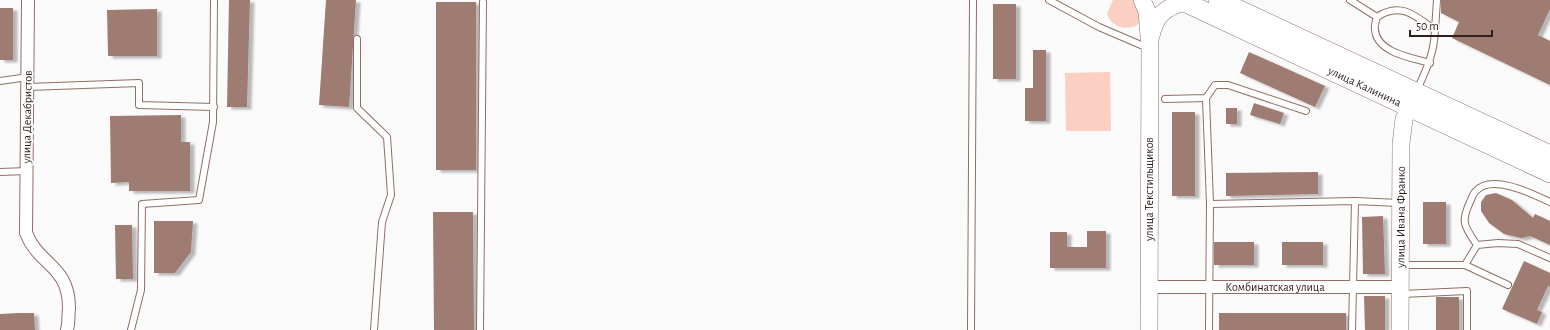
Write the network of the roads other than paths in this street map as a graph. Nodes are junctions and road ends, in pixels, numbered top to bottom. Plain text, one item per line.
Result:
1 (28, 0) edge
2 (214, 0) edge
3 (974, 0) edge
4 (1049, 0) edge
5 (1142, 0) edge
6 (1218, 0) edge
7 (1350, 0) edge
8 (1437, 0) edge
9 (1182, 1) edge
10 (483, 2) dead end
11 (1377, 17) junction
12 (1435, 30) junction
13 (358, 39) dead end
14 (1150, 48) junction
15 (1430, 63) junction
16 (0, 81) edge
17 (28, 82) junction
18 (1206, 98) junction
19 (1165, 99) dead end
20 (1413, 99) junction
21 (214, 107) junction
22 (1306, 111) dead end
23 (1550, 156) edge
24 (27, 171) junction
25 (0, 172) edge
26 (1550, 173) edge
27 (1355, 201) junction
28 (1550, 202) edge
29 (1400, 203) junction
30 (1210, 204) junction
31 (1477, 245) junction
32 (1550, 258) edge
33 (1400, 265) junction
34 (1465, 265) junction
35 (1508, 285) dead end
36 (1149, 287) junction
37 (1209, 287) junction
38 (1352, 287) junction
39 (1400, 290) junction
40 (67, 330) edge
41 (131, 330) edge
42 (374, 330) edge
43 (480, 330) edge
44 (970, 330) edge
45 (1149, 330) edge
46 (1209, 330) edge
47 (1352, 330) edge
48 (1400, 330) edge
49 (1467, 330) edge

1 - 17 street, улица Декабристов
2 - 21 lane
3 - 44 lane
4 - 14 lane
5 - 14 street, улица Текстильщиков
6 - 20 main road, улица Калинина
7 - 11 lane
8 - 12 lane
9 - 14 street, улица Текстильщиков
9 - 20 main road, улица Калинина
10 - 43 lane
11 - 12 lane
11 - 15 lane
12 - 15 lane
13 - 42 lane
14 - 36 street, улица Текстильщиков
15 - 20 lane
16 - 17 lane
17 - 21 lane
17 - 24 street, улица Декабристов
18 - 19 lane
18 - 22 lane
18 - 30 lane
20 - 23 main road, улица Калинина
20 - 26 main road, улица Калинина
20 - 29 street, улица Ивана Франко
21 - 41 lane
24 - 25 lane
24 - 40 street, улица Декабристов
27 - 29 lane
27 - 30 lane
27 - 38 lane
28 - 31 lane
29 - 33 street, улица Ивана Франко
30 - 37 lane
31 - 32 lane
31 - 34 lane
33 - 34 lane
33 - 39 street, улица Ивана Франко
34 - 35 lane
36 - 37 street, Комбинатская улица
36 - 45 street, улица Текстильщиков
37 - 38 street, Комбинатская улица
37 - 46 lane
38 - 39 street, Комбинатская улица
38 - 47 lane
39 - 48 street, улица Ивана Франко
39 - 49 lane

